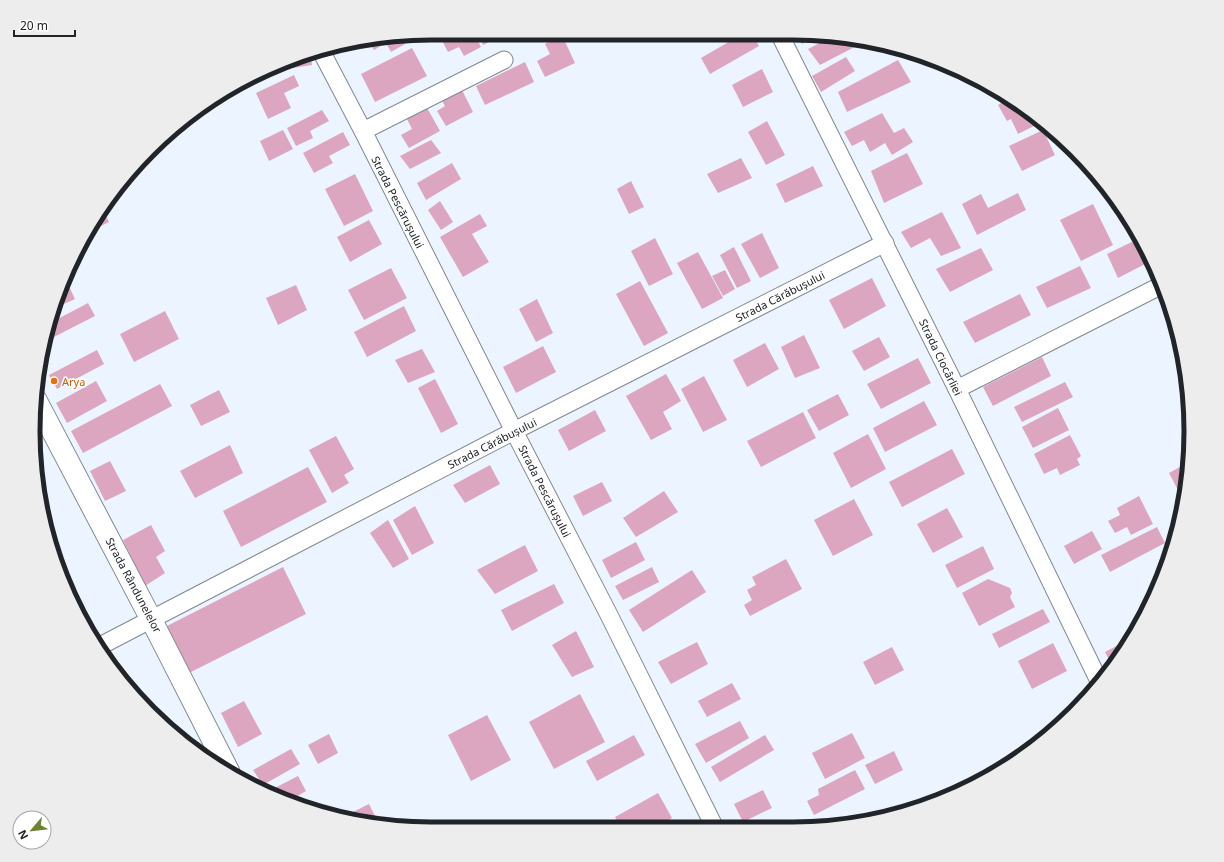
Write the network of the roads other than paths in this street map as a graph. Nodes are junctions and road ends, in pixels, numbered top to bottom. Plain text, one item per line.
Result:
1 (783, 40) edge
2 (323, 55) edge
3 (504, 60) dead end
4 (362, 131) junction
5 (885, 243) junction
6 (1157, 288) edge
7 (957, 389) junction
8 (41, 409) edge
9 (514, 431) junction
10 (151, 619) junction
11 (104, 644) edge
12 (1097, 677) edge
13 (224, 763) edge
14 (712, 822) edge

1 - 5 street, Strada Ciocârliei
2 - 4 street, Strada Pescărușului
3 - 4 street
4 - 9 street, Strada Pescărușului
5 - 7 street, Strada Ciocârliei
5 - 9 street, Strada Cărăbușului
6 - 7 street
7 - 12 street, Strada Ciocârliei
8 - 10 street, Strada Rândunelelor
9 - 10 street, Strada Cărăbușului
9 - 14 street, Strada Pescărușului
10 - 11 street, Strada Cărăbușului
10 - 13 street, Strada Rândunelelor

